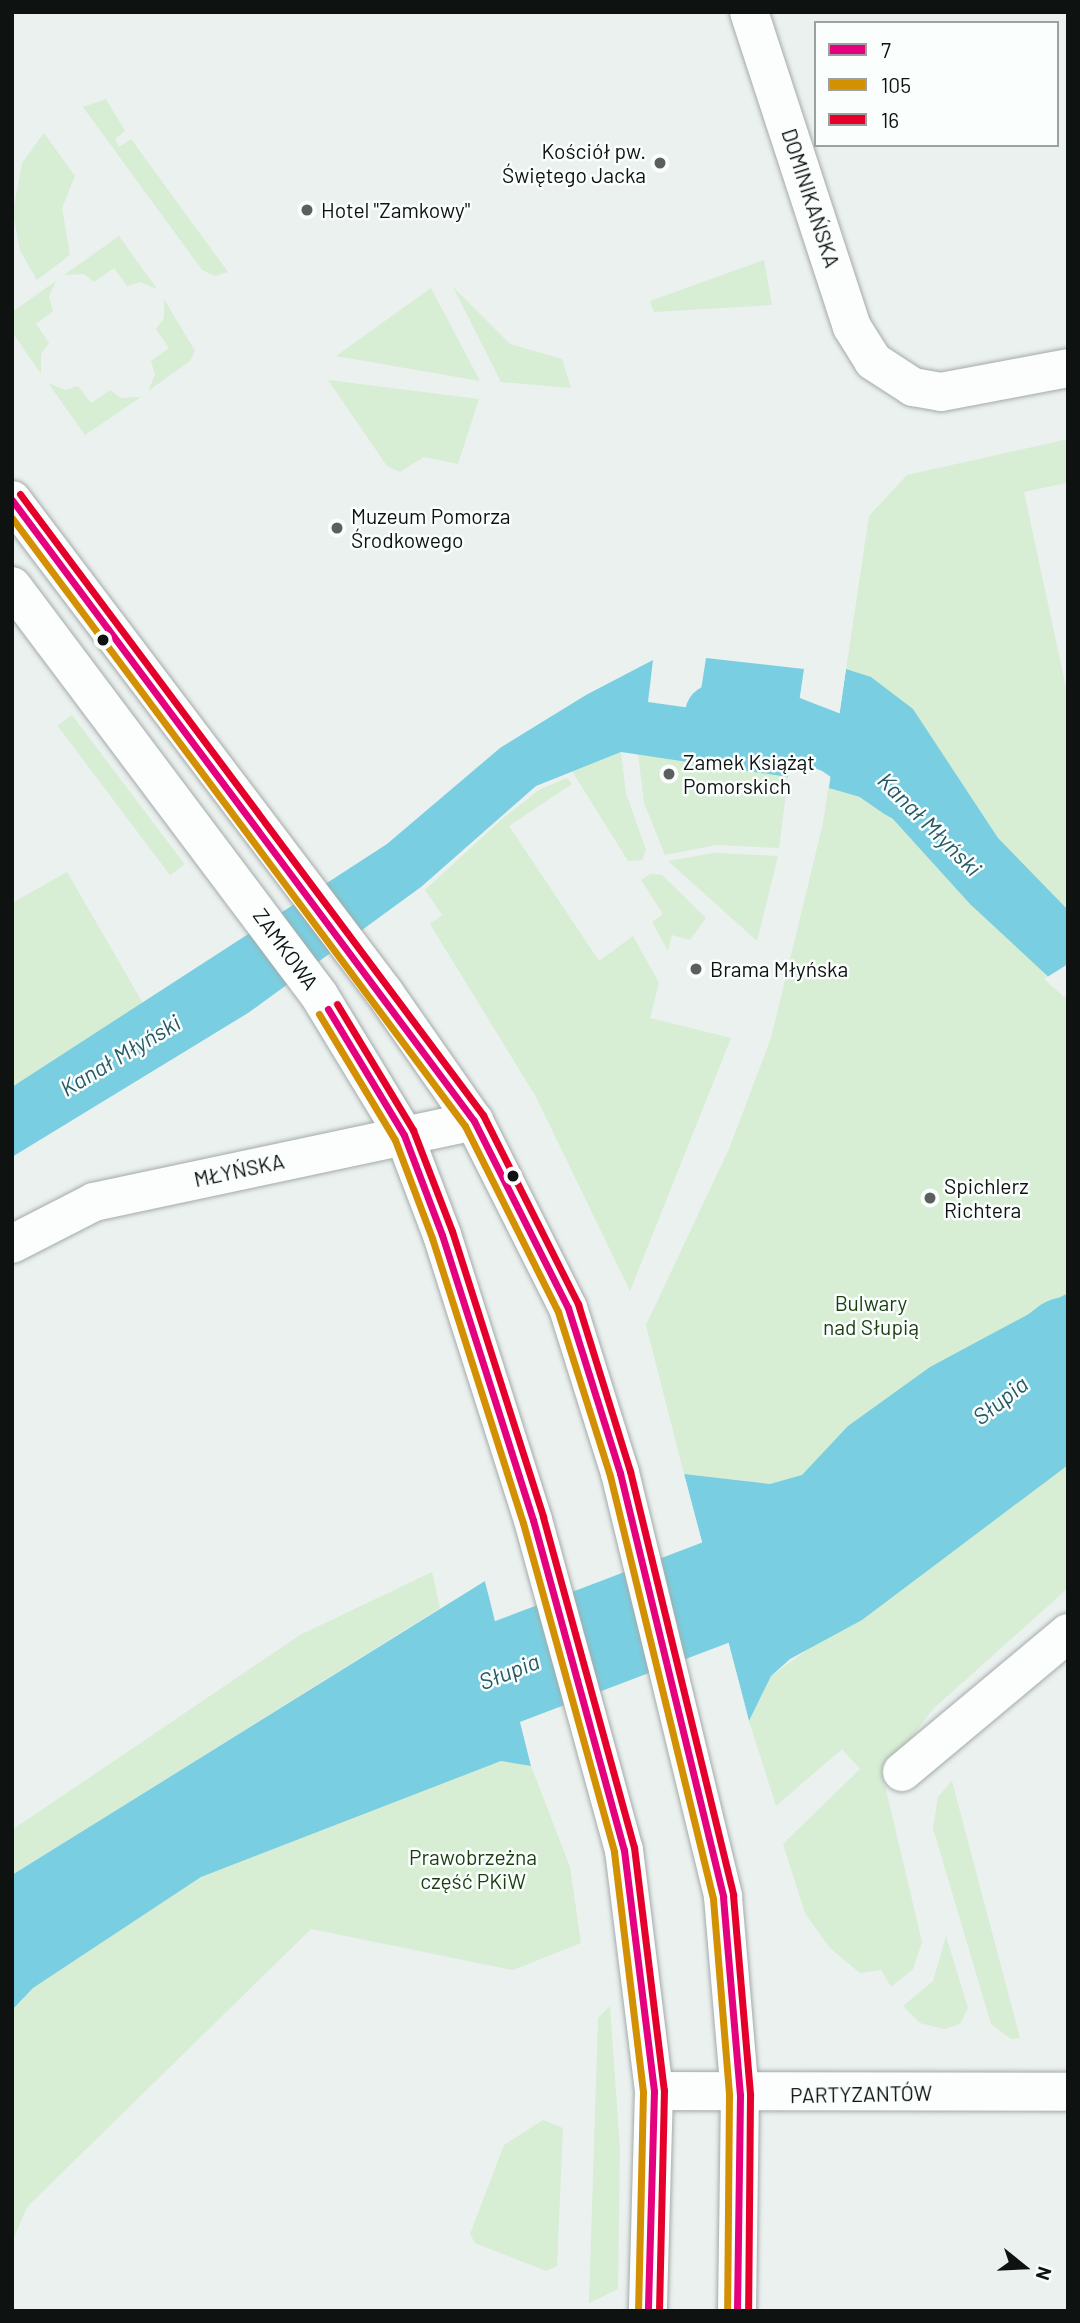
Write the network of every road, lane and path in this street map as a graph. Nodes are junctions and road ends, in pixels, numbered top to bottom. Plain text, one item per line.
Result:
1 (749, 12) edge
2 (1068, 368) edge
3 (12, 500) edge
4 (12, 586) edge
5 (474, 1121) junction
6 (404, 1135) junction
7 (12, 1244) edge
8 (1068, 1633) edge
9 (902, 1772) dead end
10 (654, 2091) junction
11 (1068, 2092) edge
12 (740, 2095) junction
13 (648, 2311) edge
14 (737, 2311) edge

1 - 2 main road, DOMINIKAŃSKA
3 - 5 main road
4 - 6 main road, ZAMKOWA
5 - 6 main road, MŁYŃSKA
5 - 12 main road
6 - 7 main road, MŁYŃSKA
6 - 10 main road, ZAMKOWA
8 - 9 main road
10 - 12 main road, PARTYZANTÓW
10 - 13 main road, ZAMKOWA
11 - 12 main road, PARTYZANTÓW
12 - 14 main road

